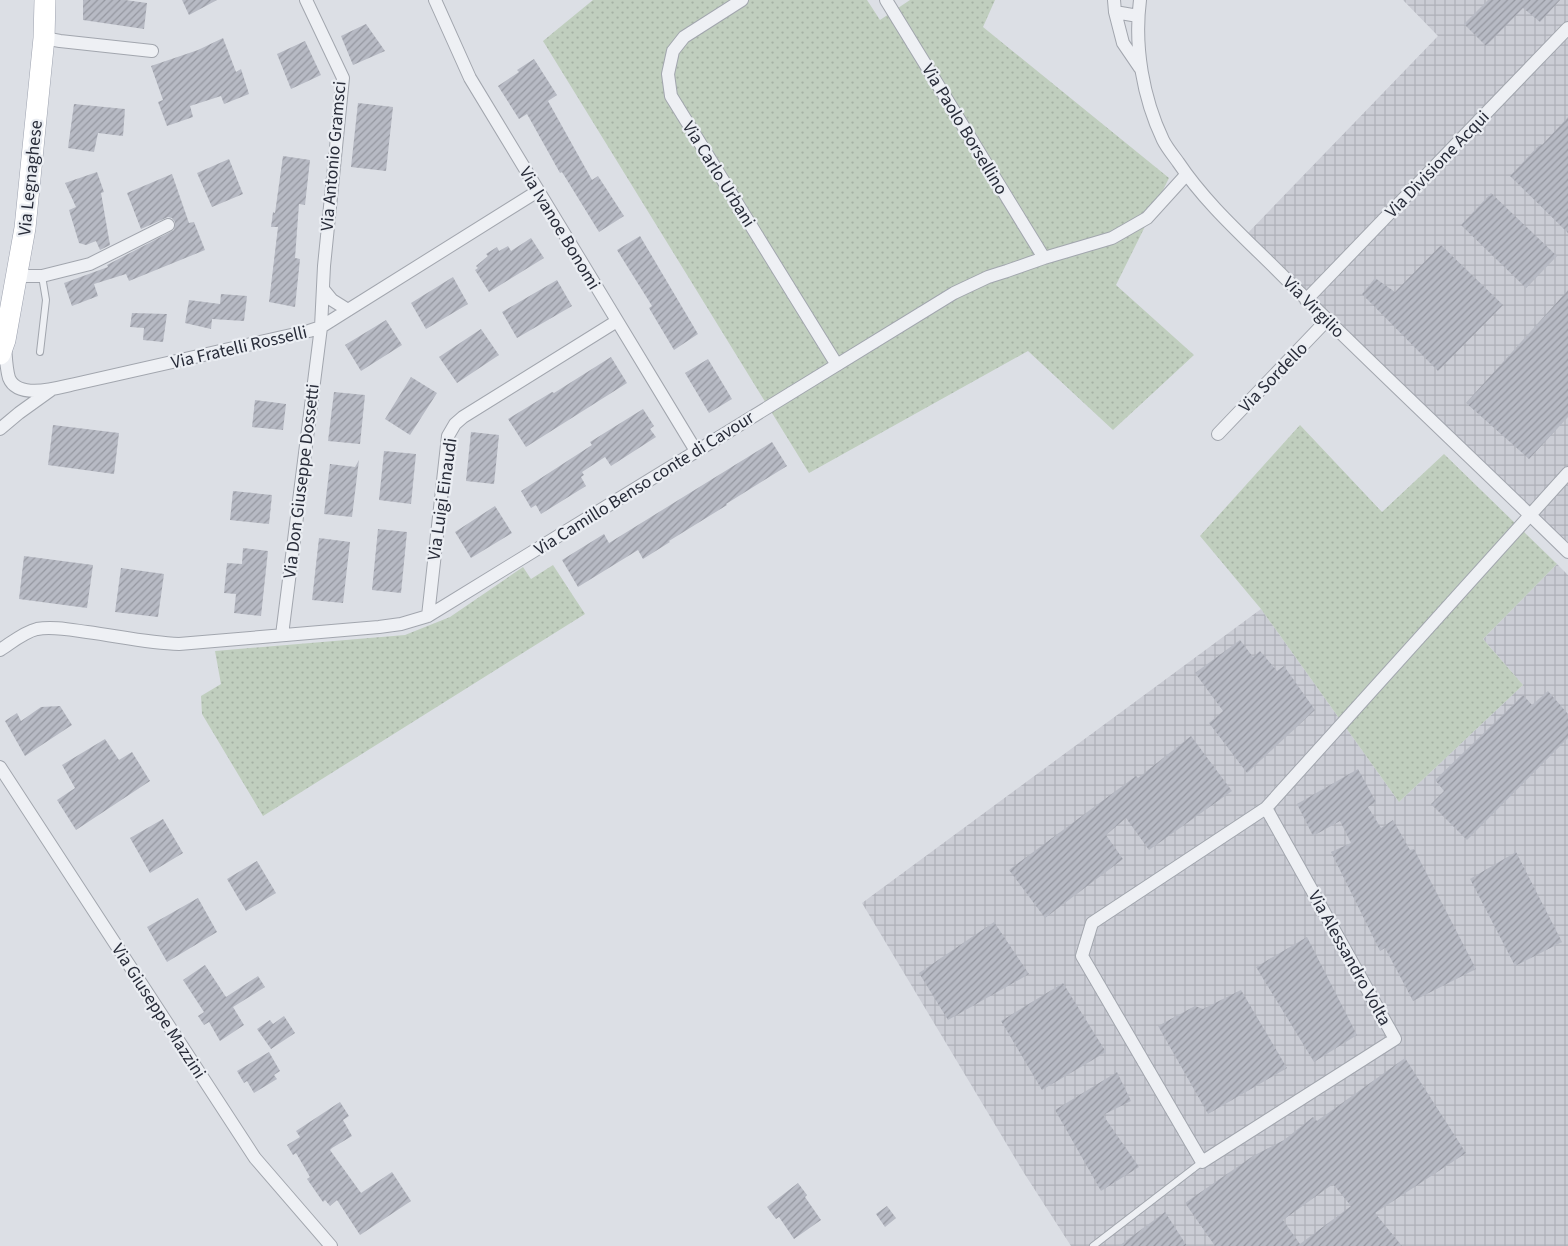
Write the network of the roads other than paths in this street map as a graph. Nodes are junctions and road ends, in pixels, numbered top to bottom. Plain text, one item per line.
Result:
1 (46, 0) edge
2 (306, 0) edge
3 (435, 0) edge
4 (742, 0) edge
5 (886, 0) edge
6 (1140, 0) edge
7 (1115, 6) edge
8 (1138, 16) junction
9 (1568, 28) edge
10 (44, 38) junction
11 (152, 51) dead end
12 (1141, 69) junction
13 (1186, 175) junction
14 (538, 191) junction
15 (168, 225) dead end
16 (1044, 258) junction
17 (17, 276) junction
18 (42, 276) junction
19 (323, 289) junction
20 (1306, 300) junction
21 (348, 310) junction
22 (1327, 320) junction
23 (617, 321) junction
24 (321, 327) junction
25 (2, 347) edge
26 (40, 352) dead end
27 (837, 364) junction
28 (53, 389) junction
29 (0, 429) edge
30 (1218, 434) dead end
31 (696, 451) junction
32 (1568, 473) edge
33 (1530, 515) junction
34 (1568, 552) edge
35 (428, 616) junction
36 (282, 635) junction
37 (0, 650) edge
38 (0, 766) edge
39 (1266, 808) junction
40 (1202, 1162) junction
41 (331, 1246) edge
42 (1092, 1246) edge

1 - 10 main road, Via Legnaghese
2 - 19 street, Via Antonio Gramsci
3 - 14 street, Via Ivanoe Bonomi
4 - 27 street, Via Carlo Urbani
5 - 16 street, Via Paolo Borsellino
6 - 8 street, Via Virgilio
7 - 8 street
7 - 12 street
8 - 12 street, Via Virgilio
9 - 20 street, Via Divisione Acqui
10 - 11 street
10 - 17 main road, Via Legnaghese
12 - 13 street, Via Virgilio
13 - 16 street, Via Camillo Benso conte di Cavour
13 - 20 street, Via Virgilio
14 - 21 street, Via Fratelli Rosselli
14 - 23 street, Via Ivanoe Bonomi
15 - 18 street
16 - 27 street, Via Camillo Benso conte di Cavour
17 - 18 street
17 - 25 main road, Via Legnaghese
18 - 26 lane
19 - 21 street
19 - 24 street, Via Antonio Gramsci
20 - 22 street, Via Virgilio
21 - 24 street, Via Fratelli Rosselli
22 - 30 street, Via Sordello
22 - 33 street, Via Virgilio
23 - 31 street, Via Ivanoe Bonomi
23 - 35 street, Via Luigi Einaudi
24 - 28 street, Via Fratelli Rosselli
24 - 36 street, Via Don Giuseppe Dossetti
25 - 28 street, Via Fratelli Rosselli
27 - 31 street, Via Camillo Benso conte di Cavour
28 - 29 street, Via Fratelli Rosselli
31 - 35 street, Via Camillo Benso conte di Cavour
32 - 33 street
33 - 34 street, Via Virgilio
33 - 39 street
35 - 36 street, Via Camillo Benso conte di Cavour
36 - 37 street, Via Camillo Benso conte di Cavour
38 - 41 street, Via Giuseppe Mazzini
39 - 40 street
39 - 40 street, Via Alessandro Volta
40 - 42 lane, Via Alessandro Volta

